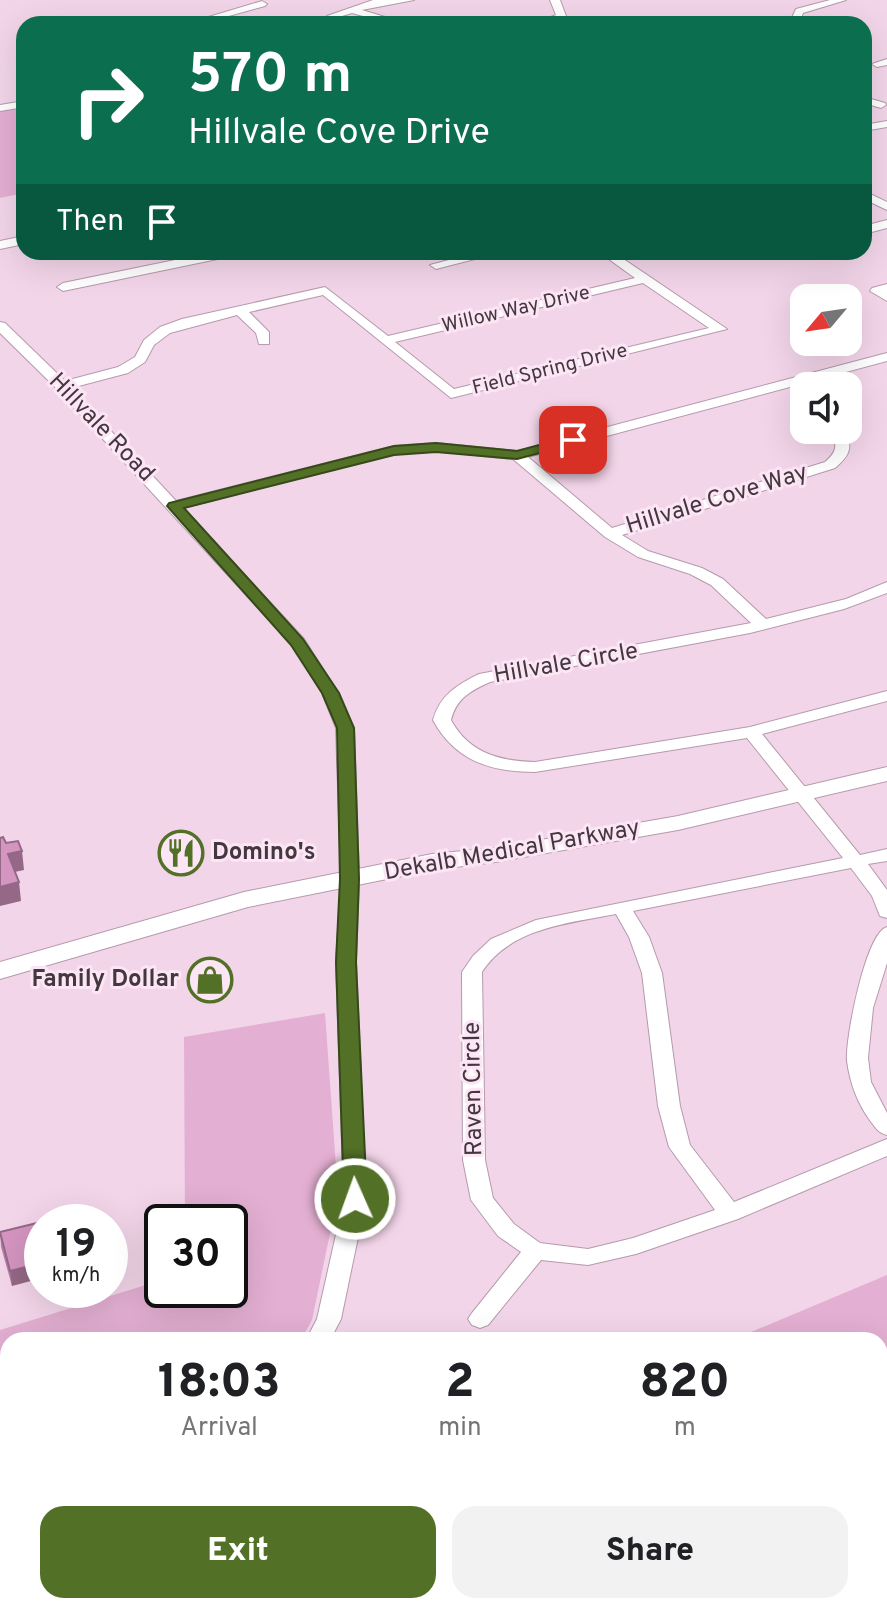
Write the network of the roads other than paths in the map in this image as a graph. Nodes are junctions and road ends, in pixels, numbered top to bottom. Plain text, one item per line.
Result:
1 (409, 0) edge
2 (841, 0) edge
3 (262, 4) dead end
4 (352, 10) junction
5 (217, 16) edge
6 (332, 16) dead end
7 (374, 16) edge
8 (797, 16) edge
9 (193, 260) edge
10 (459, 260) edge
11 (617, 260) edge
12 (436, 265) dead end
13 (646, 279) junction
14 (63, 287) dead end
15 (887, 288) edge
16 (887, 297) edge
17 (239, 310) junction
18 (0, 326) edge
19 (386, 340) junction
20 (264, 341) dead end
21 (887, 357) edge
22 (840, 372) edge
23 (62, 386) junction
24 (790, 387) edge
25 (844, 444) edge
26 (517, 455) junction
27 (174, 506) junction
28 (610, 534) junction
29 (887, 587) edge
30 (763, 625) junction
31 (887, 696) edge
32 (751, 732) junction
33 (887, 774) edge
34 (801, 796) junction
35 (887, 855) edge
36 (857, 863) junction
37 (350, 879) junction
38 (622, 908) junction
39 (887, 912) edge
40 (887, 933) edge
41 (0, 971) edge
42 (887, 1128) edge
43 (887, 1147) edge
44 (730, 1213) junction
45 (535, 1251) junction
46 (480, 1319) dead end
47 (322, 1332) edge

1 - 4 street
2 - 8 street
3 - 5 street
4 - 6 street
4 - 7 street
9 - 14 street
10 - 12 street
11 - 13 street, Field Spring Drive
13 - 19 street, Willow Way Drive
13 - 19 street, Field Spring Drive
15 - 16 street
17 - 19 street, Field Spring Drive
17 - 20 street
17 - 23 street, Field Spring Drive
18 - 23 street, Hillvale Road
21 - 22 street
23 - 27 street, Hillvale Road
24 - 26 street
25 - 28 street, Hillvale Cove Way
26 - 27 street
26 - 28 street
27 - 37 street, Hillvale Road
28 - 30 street
29 - 30 street, Hillvale Circle
30 - 32 street, Hillvale Circle
31 - 32 street, Hillvale Circle
32 - 34 street
33 - 34 main road, Dekalb Medical Parkway
34 - 36 street
34 - 37 main road, Dekalb Medical Parkway
35 - 36 street, Raven Circle
36 - 38 street, Raven Circle
36 - 39 street
37 - 41 main road, Dekalb Medical Parkway
37 - 47 street, Hillvale Road
38 - 44 street
38 - 45 street, Raven Circle
40 - 42 street
43 - 44 street
44 - 45 street
45 - 46 street

